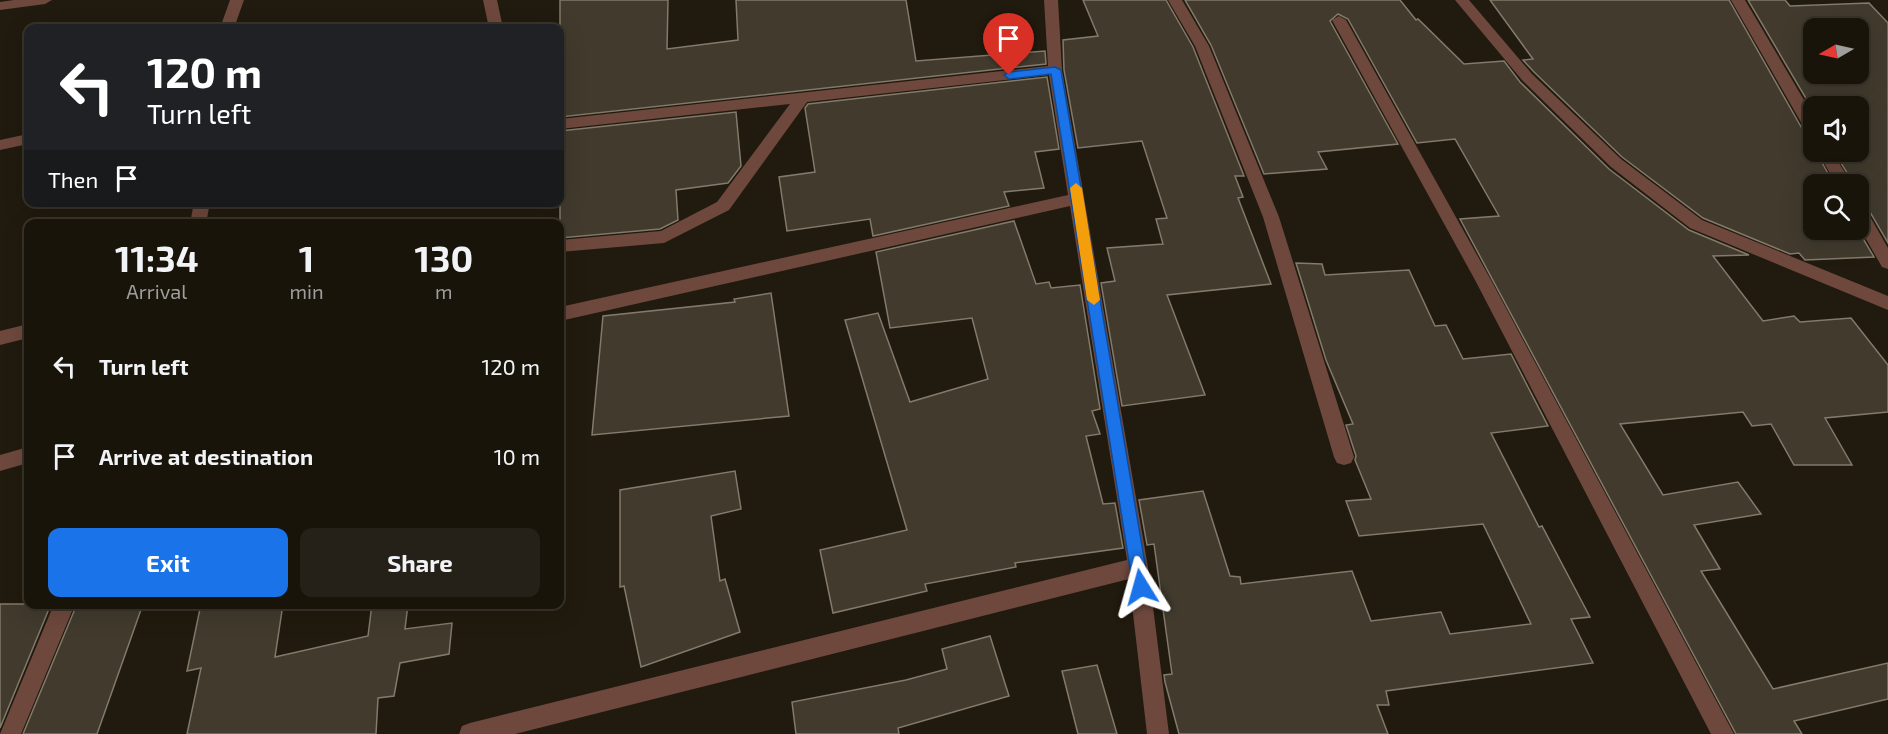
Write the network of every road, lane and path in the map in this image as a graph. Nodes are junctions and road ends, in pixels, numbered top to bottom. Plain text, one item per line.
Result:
1 (45, 0) edge
2 (237, 0) edge
3 (490, 0) edge
4 (1051, 0) edge
5 (1174, 0) edge
6 (1462, 0) edge
7 (1738, 0) edge
8 (0, 6) edge
9 (1339, 20) dead end
10 (228, 24) edge
11 (495, 24) edge
12 (1055, 70) junction
13 (802, 98) junction
14 (1803, 112) edge
15 (564, 124) edge
16 (24, 140) edge
17 (0, 145) edge
18 (1077, 199) junction
19 (1869, 229) edge
20 (564, 246) edge
21 (1888, 263) edge
22 (1888, 303) edge
23 (564, 313) edge
24 (24, 332) edge
25 (0, 338) edge
26 (24, 456) edge
27 (1344, 457) dead end
28 (0, 463) edge
29 (1138, 567) junction
30 (63, 609) edge
31 (10, 734) edge
32 (470, 734) edge
33 (1158, 734) edge
34 (1723, 734) edge

1 - 8 street
2 - 10 street
3 - 11 street
4 - 12 street
5 - 27 street
6 - 22 street
7 - 14 street
9 - 34 street
12 - 13 street
12 - 18 street
13 - 15 street
13 - 20 street
16 - 17 street
18 - 23 street
18 - 29 street
19 - 21 street
24 - 25 street
26 - 28 street
29 - 32 street
29 - 33 street
30 - 31 street

